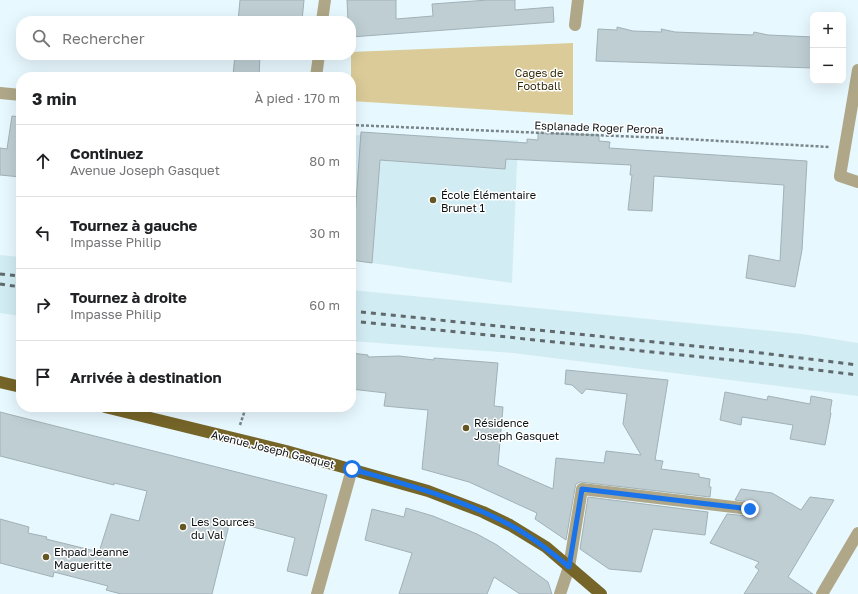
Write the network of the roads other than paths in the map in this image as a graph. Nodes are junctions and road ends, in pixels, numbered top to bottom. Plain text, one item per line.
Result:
1 (325, 0) edge
2 (578, 0) edge
3 (323, 16) edge
4 (575, 25) dead end
5 (318, 60) edge
6 (858, 70) edge
7 (317, 72) edge
8 (0, 93) edge
9 (16, 95) edge
10 (858, 182) edge
11 (0, 382) edge
12 (16, 386) edge
13 (126, 412) edge
14 (352, 469) junction
15 (750, 509) dead end
16 (858, 533) edge
17 (569, 567) junction
18 (317, 594) edge
19 (560, 594) edge
20 (602, 594) edge
21 (822, 594) edge

1 - 3 street
2 - 4 street
5 - 7 street
6 - 10 street
8 - 9 street
11 - 12 main road
13 - 14 main road, Avenue Joseph Gasquet
14 - 17 main road, Avenue Joseph Gasquet
14 - 18 street
15 - 17 street
16 - 21 street
17 - 19 street
17 - 20 main road, Avenue Joseph Gasquet

